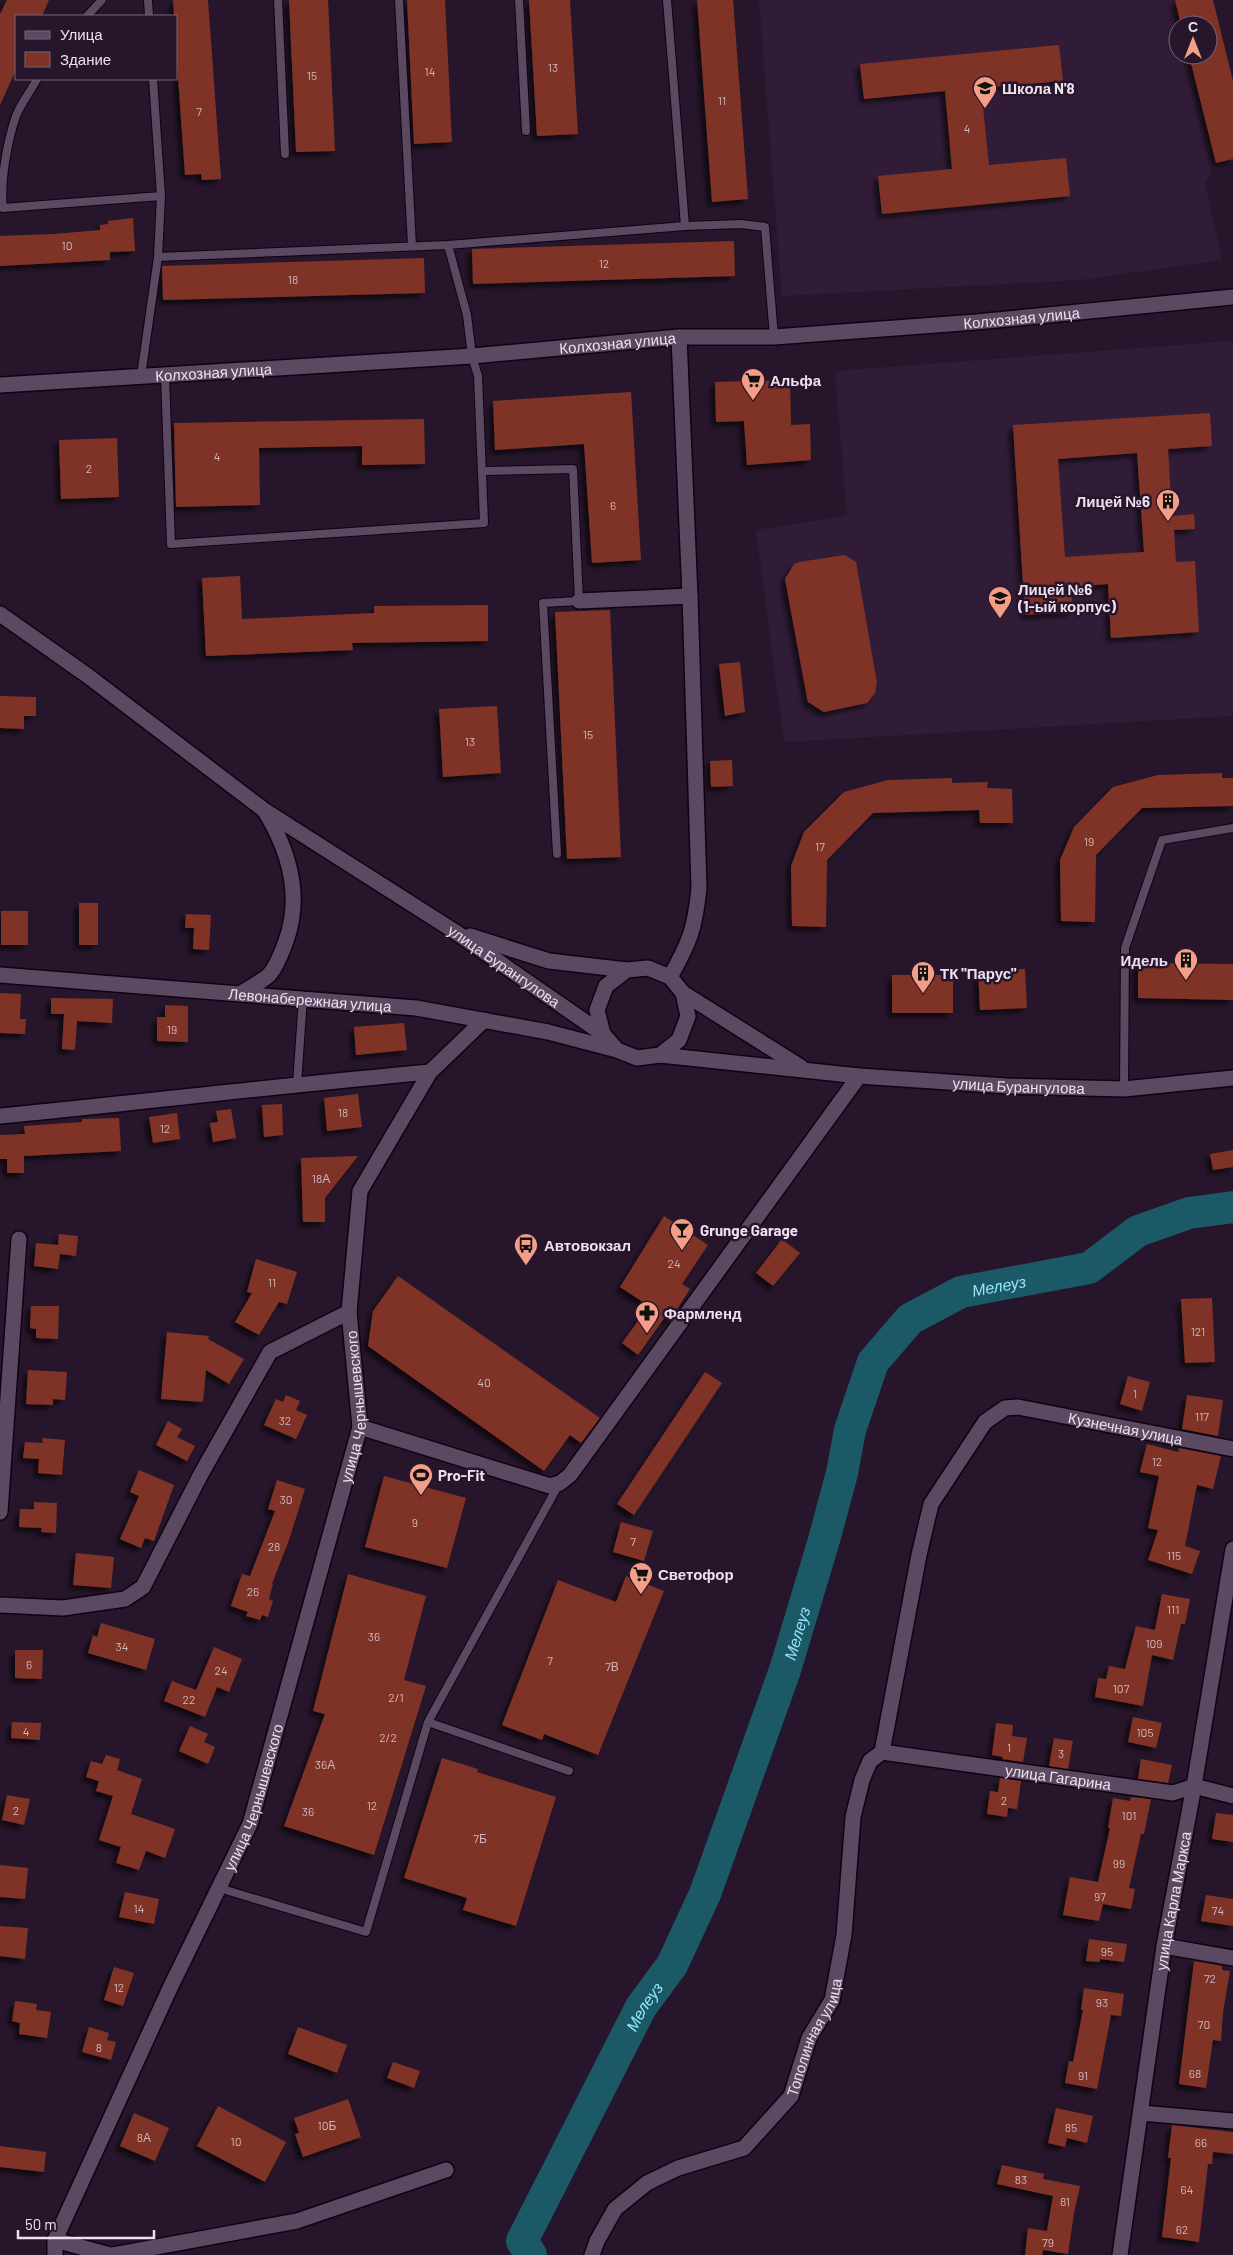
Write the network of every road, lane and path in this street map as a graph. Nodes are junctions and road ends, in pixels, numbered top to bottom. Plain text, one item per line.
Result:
1 (102, 0) edge
2 (148, 0) edge
3 (278, 0) edge
4 (399, 0) edge
5 (519, 0) edge
6 (667, 0) edge
7 (88, 15) edge
8 (149, 15) edge
9 (37, 80) edge
10 (153, 80) edge
11 (526, 131) dead end
12 (285, 154) dead end
13 (161, 196) junction
14 (685, 226) junction
15 (448, 245) junction
16 (412, 246) junction
17 (158, 256) junction
18 (1233, 297) edge
19 (678, 337) junction
20 (774, 337) junction
21 (472, 356) junction
22 (165, 375) junction
23 (141, 376) junction
24 (0, 384) edge
25 (483, 471) junction
26 (690, 596) junction
27 (579, 601) junction
28 (0, 614) edge
29 (264, 810) junction
30 (1233, 828) edge
31 (557, 854) dead end
32 (454, 931) junction
33 (627, 970) junction
34 (0, 975) edge
35 (670, 977) junction
36 (684, 993) junction
37 (240, 994) junction
38 (303, 998) junction
39 (484, 1020) junction
40 (602, 1034) junction
41 (617, 1050) junction
42 (660, 1055) junction
43 (805, 1069) junction
44 (430, 1072) junction
45 (859, 1076) junction
46 (1233, 1078) edge
47 (297, 1084) junction
48 (1124, 1089) junction
49 (0, 1116) edge
50 (19, 1239) dead end
51 (349, 1312) junction
52 (360, 1427) junction
53 (1233, 1449) edge
54 (560, 1482) junction
55 (0, 1512) edge
56 (1233, 1549) edge
57 (0, 1604) edge
58 (428, 1722) junction
59 (882, 1752) junction
60 (569, 1771) dead end
61 (1194, 1786) junction
62 (1233, 1796) edge
63 (219, 1888) junction
64 (1164, 1946) junction
65 (1233, 1958) edge
66 (1141, 2113) junction
67 (1233, 2121) edge
68 (446, 2170) dead end
69 (55, 2240) junction
70 (55, 2255) edge
71 (112, 2255) edge
72 (592, 2255) edge
73 (1120, 2255) edge

1 - 7 lane
2 - 8 lane
3 - 12 lane
4 - 16 lane
5 - 11 lane
6 - 14 lane
9 - 13 lane
10 - 13 lane
13 - 17 lane
14 - 15 lane
14 - 20 lane
15 - 16 lane
15 - 21 lane
16 - 17 lane
17 - 23 lane
18 - 20 street, Колхозная улица
19 - 20 street, Колхозная улица
19 - 21 street, Колхозная улица
19 - 26 street
21 - 22 street, Колхозная улица
21 - 25 lane
22 - 23 street, Колхозная улица
22 - 25 lane
23 - 24 street, Колхозная улица
25 - 27 lane
26 - 27 street
26 - 35 street
27 - 31 lane
28 - 29 street
29 - 32 street
29 - 37 street
30 - 48 lane
32 - 33 street, улица Бурангулова
32 - 40 street, улица Бурангулова
33 - 35 street, улица Бурангулова
33 - 40 street
34 - 37 street, Левонабережная улица
35 - 36 street, улица Бурангулова
36 - 42 street
36 - 43 street, улица Бурангулова
37 - 38 street, Левонабережная улица
38 - 39 street, Левонабережная улица
38 - 47 lane
39 - 41 street, Левонабережная улица
39 - 44 street, улица Чернышевского
40 - 41 street, улица Бурангулова
41 - 42 street, улица Бурангулова
42 - 43 street, улица Бурангулова
43 - 45 street, улица Бурангулова
44 - 47 street
44 - 51 street, улица Чернышевского
45 - 48 street, улица Бурангулова
45 - 54 street
46 - 48 street, улица Бурангулова
47 - 49 street
50 - 55 street
51 - 52 street, улица Чернышевского
51 - 57 street, улица Чернышевского
52 - 54 street
52 - 63 street, улица Чернышевского
53 - 59 street, Кузнечная улица
54 - 58 lane
56 - 61 street, улица Карла Маркса
58 - 60 lane
58 - 63 lane
59 - 61 street, улица Гагарина
59 - 72 street, Тополинная улица
61 - 62 street, улица Гагарина
61 - 64 street, улица Карла Маркса
63 - 69 street, улица Чернышевского
64 - 65 street
64 - 66 street, улица Карла Маркса
66 - 67 street
66 - 73 street, улица Карла Маркса
68 - 71 street
69 - 70 street, улица Чернышевского
69 - 71 street

